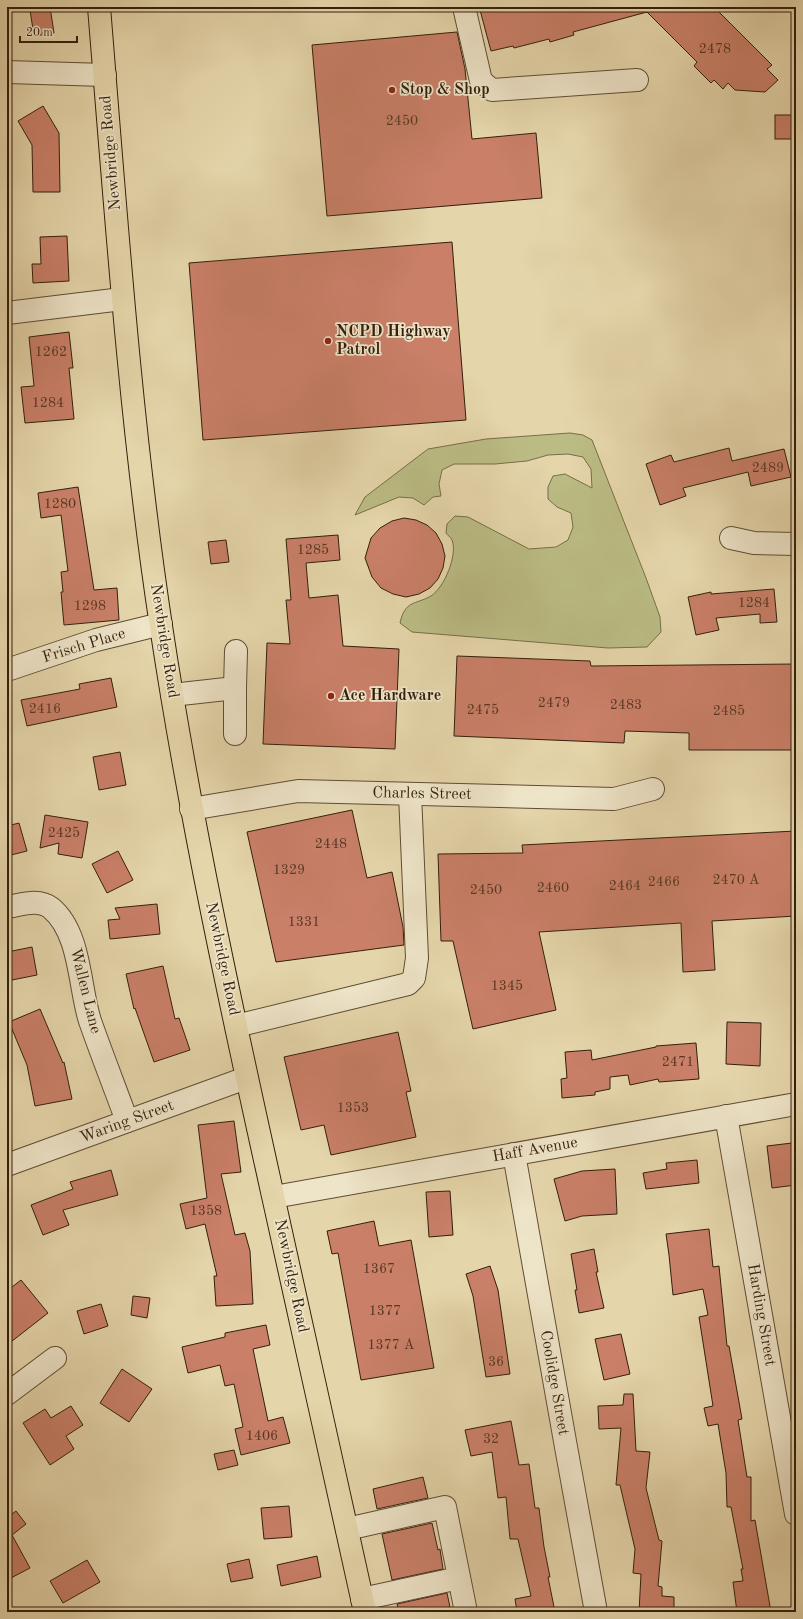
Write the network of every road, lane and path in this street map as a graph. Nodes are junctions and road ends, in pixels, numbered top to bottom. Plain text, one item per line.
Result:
1 (99, 7) edge
2 (464, 7) edge
3 (7, 72) edge
4 (105, 75) junction
5 (637, 80) dead end
6 (122, 299) junction
7 (7, 313) edge
8 (731, 538) dead end
9 (796, 544) edge
10 (161, 624) junction
11 (236, 651) dead end
12 (7, 670) edge
13 (236, 688) junction
14 (172, 695) junction
15 (235, 734) dead end
16 (653, 789) dead end
17 (410, 794) junction
18 (191, 809) junction
19 (7, 907) edge
20 (236, 1026) junction
21 (246, 1078) junction
22 (796, 1104) edge
23 (726, 1116) junction
24 (127, 1121) junction
25 (514, 1154) junction
26 (7, 1166) edge
27 (274, 1197) junction
28 (55, 1358) dead end
29 (7, 1394) edge
30 (796, 1514) edge
31 (347, 1529) junction
32 (459, 1578) junction
33 (364, 1605) edge
34 (466, 1612) edge
35 (596, 1612) edge

1 - 4 main road, Newbridge Road
2 - 5 street
3 - 4 street
4 - 6 main road, Newbridge Road
6 - 7 street
6 - 10 main road, Newbridge Road
8 - 9 street
10 - 12 street, Frisch Place
10 - 14 main road, Newbridge Road
11 - 13 street
13 - 14 street
13 - 15 street
14 - 18 main road, Newbridge Road
16 - 17 street, Charles Street
17 - 18 street, Charles Street
17 - 20 street
18 - 20 main road, Newbridge Road
19 - 24 street, Wallen Lane
20 - 21 main road, Newbridge Road
21 - 24 street, Waring Street
21 - 27 main road, Newbridge Road
22 - 23 street, Haff Avenue
23 - 25 street, Haff Avenue
23 - 30 street, Harding Street
24 - 26 street, Waring Street
25 - 27 street, Haff Avenue
25 - 35 street, Coolidge Street
27 - 31 main road, Newbridge Road
28 - 29 street
31 - 32 street
31 - 33 main road, Newbridge Road
32 - 33 street
32 - 34 street

